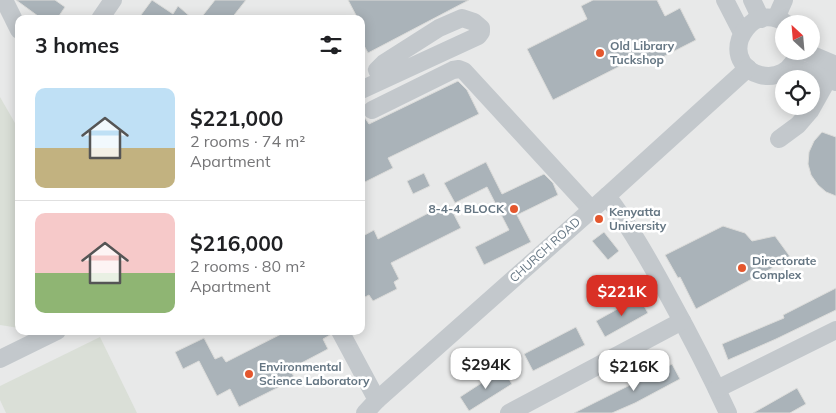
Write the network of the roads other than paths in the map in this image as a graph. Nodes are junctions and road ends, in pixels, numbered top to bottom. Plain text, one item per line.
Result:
1 (4, 0) edge
2 (113, 0) edge
3 (726, 0) edge
4 (752, 0) edge
5 (784, 0) edge
6 (103, 15) edge
7 (777, 15) edge
8 (775, 20) edge
9 (15, 22) edge
10 (742, 33) junction
11 (793, 60) edge
12 (796, 60) edge
13 (814, 60) edge
14 (748, 68) junction
15 (407, 69) junction
16 (833, 76) edge
17 (382, 80) junction
18 (365, 88) edge
19 (415, 88) junction
20 (372, 110) dead end
21 (779, 139) dead end
22 (607, 196) junction
23 (591, 209) junction
24 (682, 321) junction
25 (836, 330) edge
26 (49, 335) edge
27 (342, 335) edge
28 (0, 359) edge
29 (717, 389) junction
30 (371, 406) edge
31 (509, 413) edge
32 (728, 413) edge

1 - 9 lane
2 - 6 lane
3 - 10 lane
4 - 8 lane
5 - 7 lane
8 - 10 lane
10 - 14 lane
11 - 14 lane
12 - 16 lane
13 - 16 lane
14 - 22 lane, CHURCH ROAD
15 - 17 lane
15 - 17 lane
15 - 19 lane
16 - 21 lane
17 - 18 lane
19 - 20 lane
19 - 23 lane
22 - 23 lane, CHURCH ROAD
22 - 24 lane
23 - 30 lane, CHURCH ROAD
24 - 29 lane
24 - 31 lane
25 - 29 lane
26 - 28 lane
27 - 30 lane
29 - 32 lane

